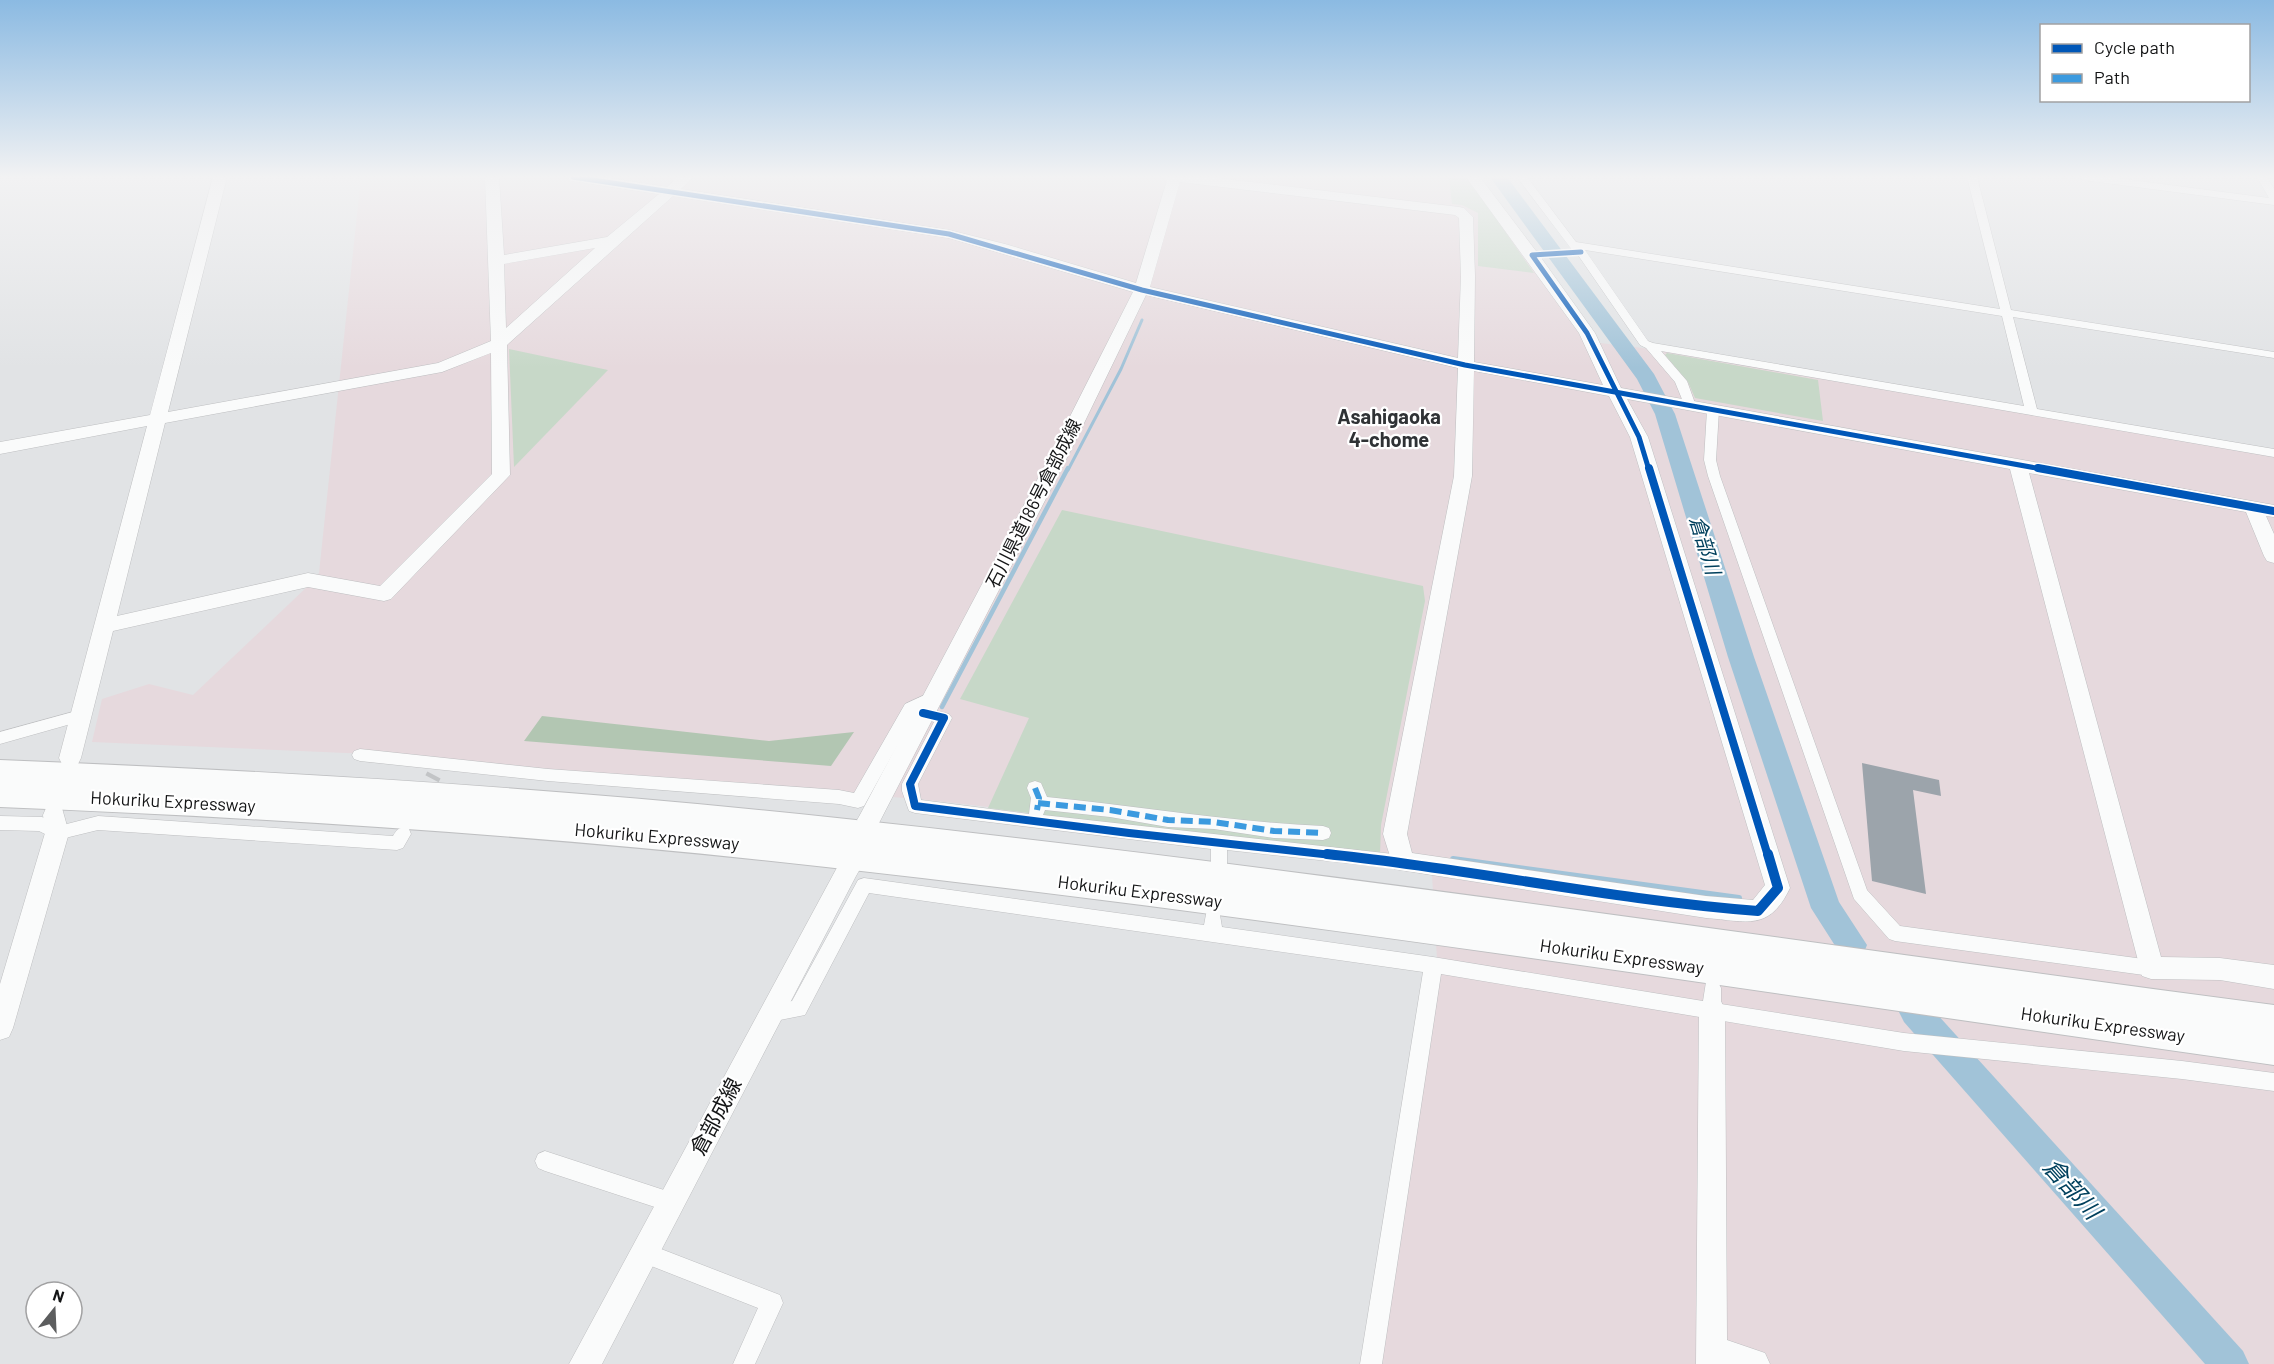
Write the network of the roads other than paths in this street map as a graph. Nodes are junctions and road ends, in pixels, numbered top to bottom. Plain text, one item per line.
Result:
1 (204, 241) edge
2 (496, 241) edge
3 (612, 241) joint
4 (975, 241) edge
5 (1156, 241) edge
6 (1467, 241) edge
7 (1524, 241) edge
8 (1569, 241) edge
9 (1988, 241) edge
10 (1576, 250) junction
11 (1535, 255) junction
12 (497, 261) junction
13 (1142, 290) junction
14 (2006, 313) junction
15 (498, 344) junction
16 (1650, 346) junction
17 (2274, 355) edge
18 (1465, 365) junction
19 (1615, 392) junction
20 (1685, 405) junction
21 (1713, 410) junction
22 (2031, 410) junction
23 (158, 421) junction
24 (0, 448) edge
25 (2274, 453) edge
26 (2018, 465) junction
27 (2253, 507) junction
28 (2274, 511) edge
29 (2274, 556) edge
30 (103, 626) junction
31 (927, 706) junction
32 (80, 716) junction
33 (0, 738) edge
34 (360, 755) dead end
35 (70, 758) dead end
36 (0, 772) edge
37 (0, 794) edge
38 (869, 820) dead end
39 (1033, 821) junction
40 (0, 823) edge
41 (56, 824) junction
42 (1323, 833) dead end
43 (403, 834) dead end
44 (1220, 843) junction
45 (1402, 862) junction
46 (1219, 864) dead end
47 (848, 868) dead end
48 (1213, 914) dead end
49 (1213, 934) junction
50 (1433, 965) junction
51 (2151, 968) junction
52 (2274, 977) edge
53 (1712, 999) junction
54 (770, 1013) junction
55 (2274, 1022) edge
56 (0, 1028) edge
57 (2274, 1048) edge
58 (2274, 1082) edge
59 (545, 1161) dead end
60 (670, 1202) junction
61 (643, 1253) junction
62 (1712, 1358) edge
63 (585, 1364) edge
64 (744, 1364) edge
65 (1371, 1364) edge
66 (1754, 1364) edge

1 - 23 street
2 - 12 street
3 - 12 street
3 - 15 street
4 - 13 street
5 - 13 street, 石川県道186号倉部成線
6 - 18 street
7 - 11 street
8 - 10 street
9 - 14 street
10 - 11 street
10 - 14 street
10 - 16 street
11 - 19 street
12 - 15 street
13 - 18 street
13 - 31 street, 石川県道186号倉部成線
14 - 17 street
14 - 22 street
15 - 23 street
15 - 30 street
16 - 20 street
16 - 22 street
18 - 19 street
18 - 45 street
19 - 20 street
19 - 45 street
20 - 21 street
21 - 26 street
21 - 51 street
22 - 25 street
23 - 24 street
23 - 30 street
26 - 27 street
26 - 51 street
27 - 28 street
27 - 29 street
30 - 32 street
31 - 34 street
31 - 38 street, 石川県道186号倉部成線
31 - 39 street
32 - 33 street
32 - 35 street
36 - 55 highway, Hokuriku Expressway
37 - 57 highway, Hokuriku Expressway
39 - 42 street
39 - 44 street
40 - 41 street
41 - 43 street
41 - 56 street
44 - 45 street
44 - 46 street
47 - 54 street, 倉部成線
48 - 49 street
49 - 50 street
49 - 54 street
50 - 53 street
50 - 65 street
51 - 52 street
53 - 58 street
53 - 62 street
54 - 60 street, 倉部成線
59 - 60 street
60 - 61 street, 倉部成線
61 - 63 street, 倉部成線
61 - 64 street
62 - 66 street

